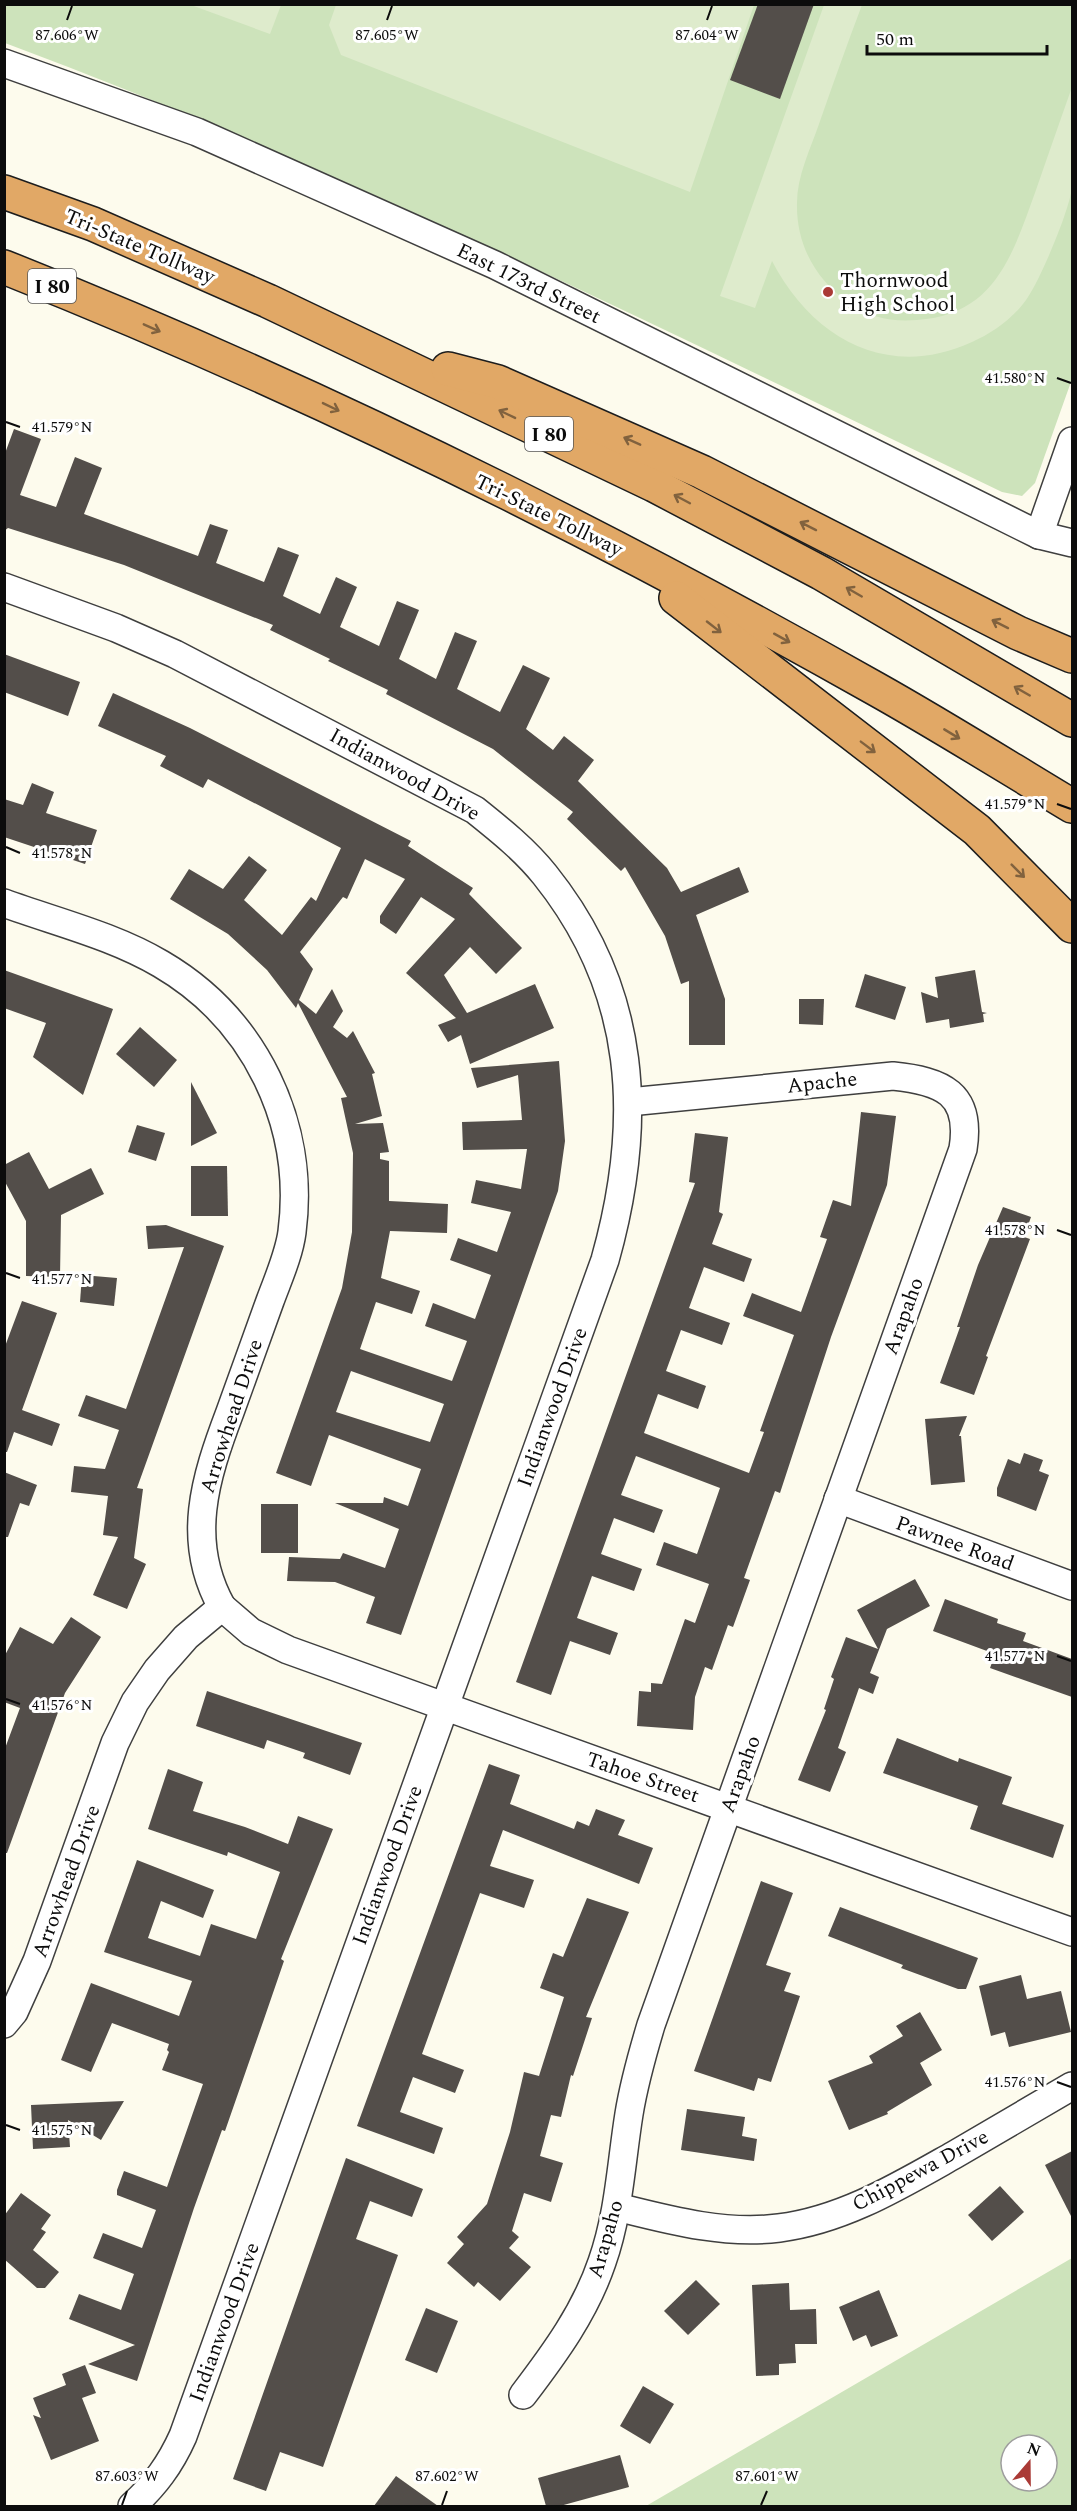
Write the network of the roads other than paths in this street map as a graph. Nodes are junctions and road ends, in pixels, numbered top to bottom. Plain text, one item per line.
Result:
1 (4, 63) edge
2 (4, 192) edge
3 (4, 267) edge
4 (371, 349) junction
5 (1072, 441) edge
6 (1040, 535) junction
7 (602, 540) junction
8 (1072, 543) edge
9 (4, 587) edge
10 (1072, 656) edge
11 (1072, 720) edge
12 (1072, 806) edge
13 (4, 903) edge
14 (1072, 926) edge
15 (629, 1102) junction
16 (963, 1149) joint
17 (838, 1499) junction
18 (1072, 1586) edge
19 (222, 1608) junction
20 (444, 1707) junction
21 (728, 1807) junction
22 (1072, 1932) edge
23 (4, 2024) edge
24 (1072, 2086) edge
25 (617, 2207) junction
26 (523, 2395) dead end
27 (132, 2506) edge

1 - 6 street, East 173rd Street
2 - 4 highway, Tri-State Tollway / I 80
3 -> 7 highway, Tri-State Tollway / I 80
10 -> 4 highway
11 -> 4 highway, Tri-State Tollway / I 80
5 - 6 street
6 - 8 street, East 173rd Street
7 -> 12 highway, Tri-State Tollway / I 80
7 -> 14 highway
9 - 15 street, Indianwood Drive
13 - 19 street, Arrowhead Drive
15 - 16 street, Apache
15 - 20 street, Indianwood Drive
16 - 17 street, Arapaho
17 - 18 street, Pawnee Road
17 - 21 street, Arapaho
19 - 20 street, Tahoe Street
19 - 23 street, Arrowhead Drive
20 - 21 street, Tahoe Street
20 - 27 street, Indianwood Drive
21 - 22 street, Tahoe Street
21 - 25 street, Arapaho
24 - 25 street, Chippewa Drive
25 - 26 street, Arapaho

